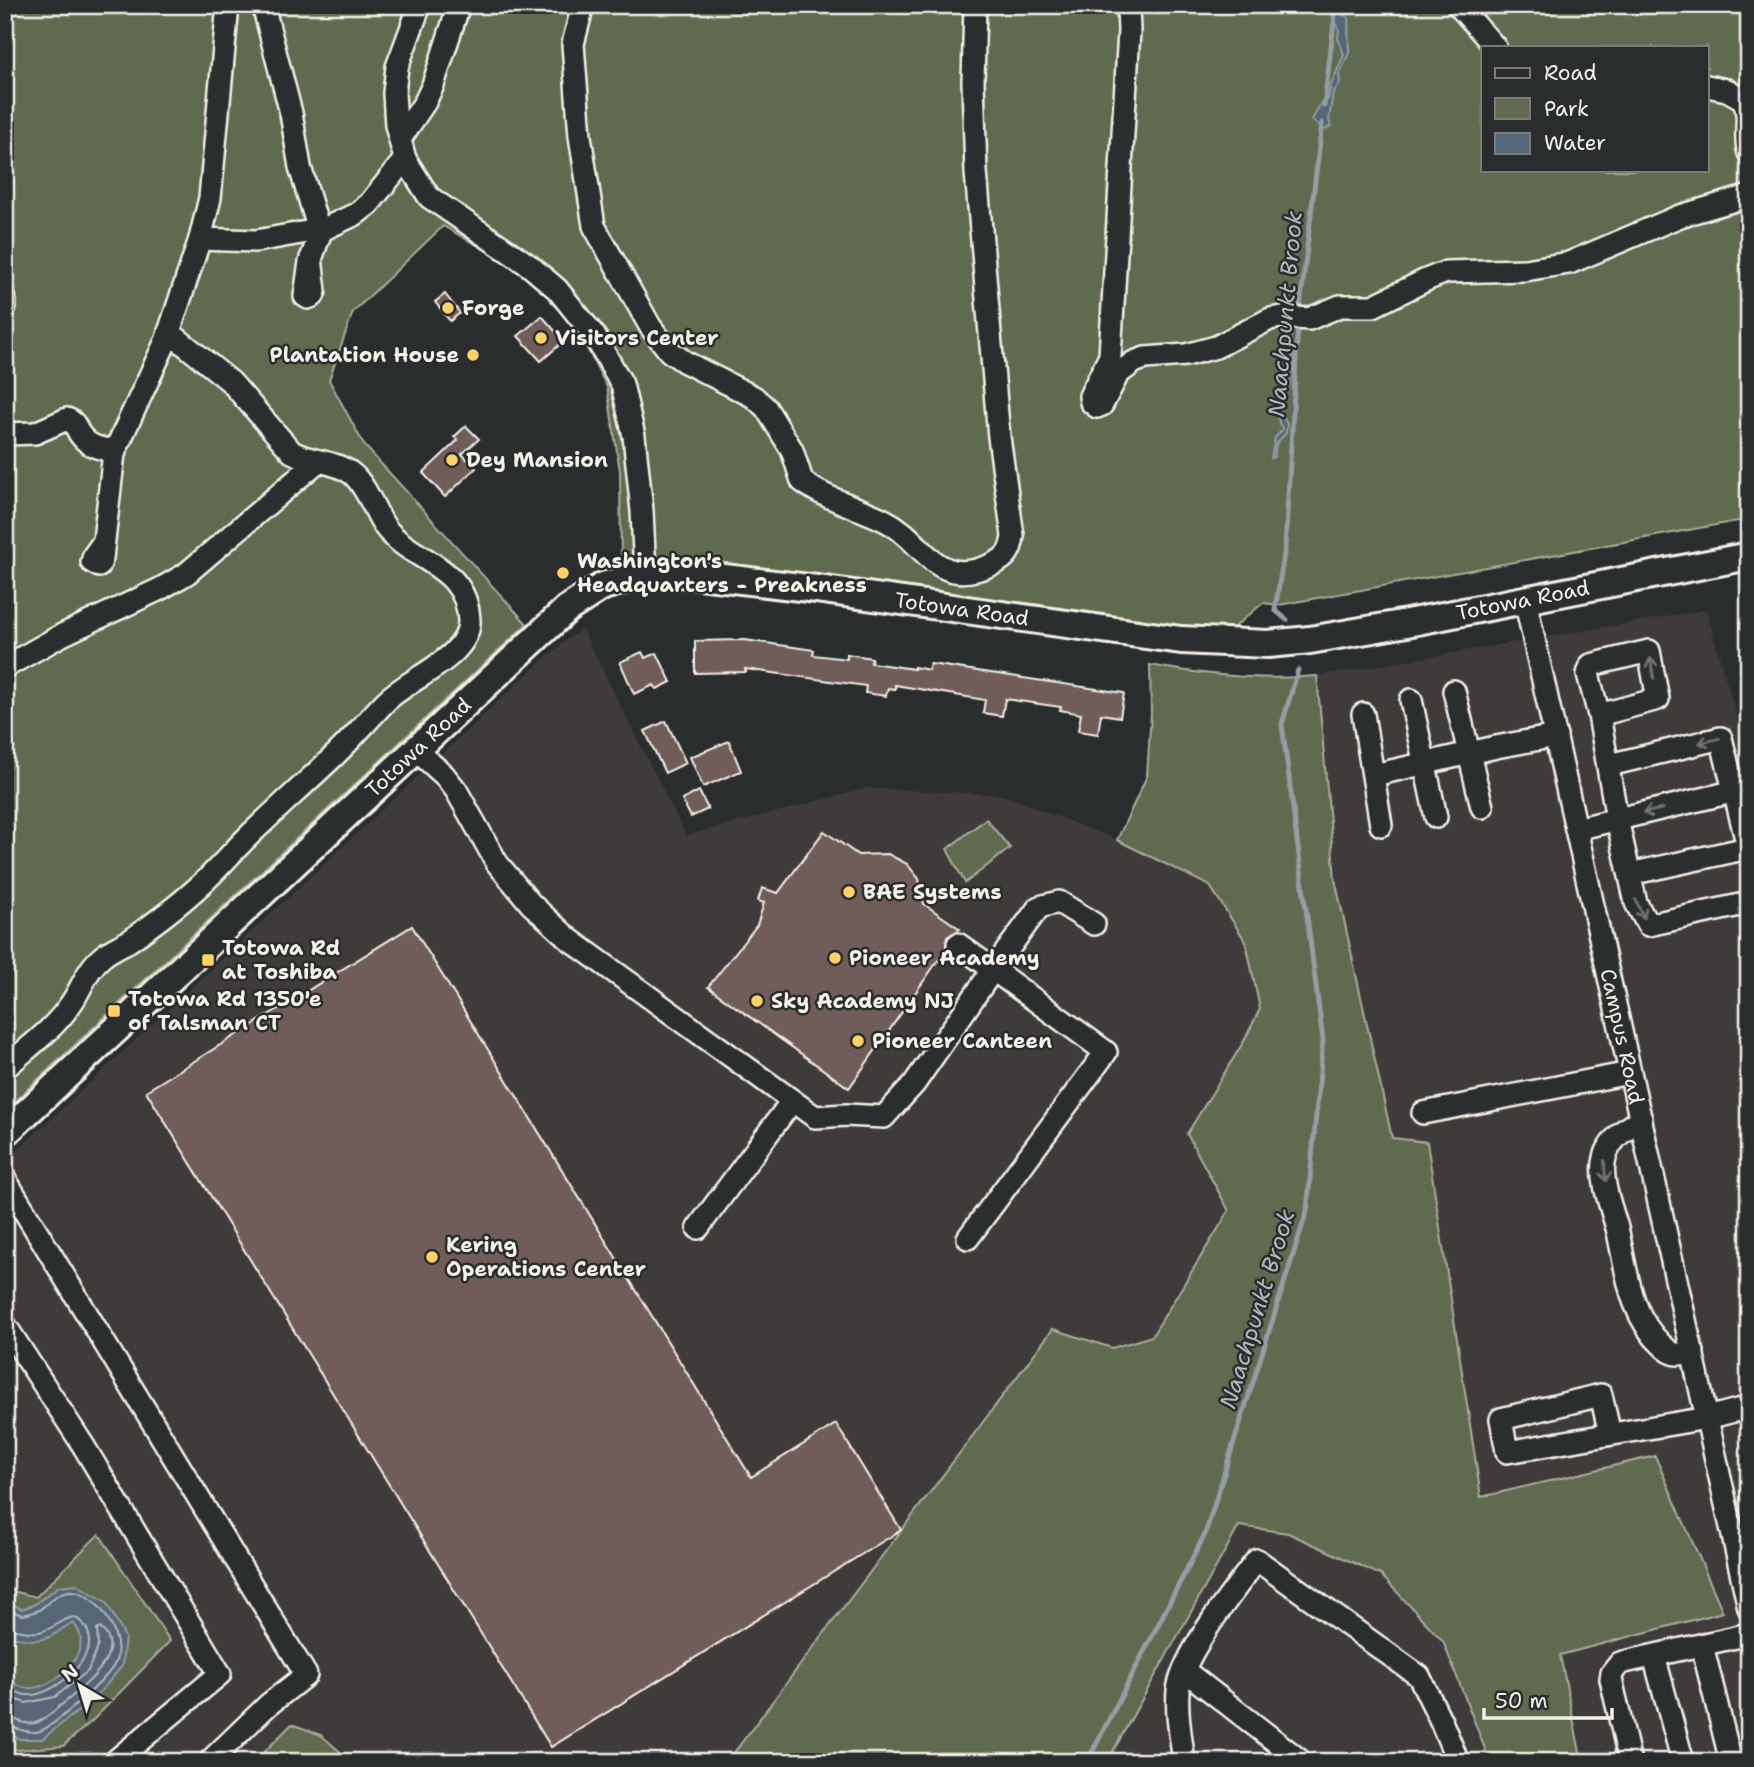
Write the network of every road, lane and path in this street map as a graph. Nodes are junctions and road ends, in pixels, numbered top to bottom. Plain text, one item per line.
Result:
1 (228, 5) edge
2 (264, 5) edge
3 (420, 5) edge
4 (459, 5) edge
5 (583, 5) edge
6 (975, 5) edge
7 (1128, 5) edge
8 (1458, 5) edge
9 (1494, 46) edge
10 (1708, 86) edge
11 (403, 149) junction
12 (1749, 153) edge
13 (1749, 195) edge
14 (318, 230) junction
15 (200, 239) junction
16 (311, 258) dead end
17 (169, 332) junction
18 (5, 434) edge
19 (116, 450) junction
20 (317, 462) junction
21 (104, 541) dead end
22 (1749, 556) edge
23 (645, 575) junction
24 (1525, 599) junction
25 (5, 667) edge
26 (1454, 691) dead end
27 (1411, 700) dead end
28 (1363, 714) dead end
29 (1599, 715) junction
30 (1556, 736) junction
31 (416, 750) junction
32 (1470, 753) junction
33 (1424, 763) junction
34 (1609, 765) junction
35 (1374, 775) junction
36 (1736, 791) junction
37 (1482, 807) dead end
38 (1436, 817) dead end
39 (1617, 819) junction
40 (1381, 825) dead end
41 (1576, 829) junction
42 (1749, 849) edge
43 (1629, 874) junction
44 (1749, 903) edge
45 (1094, 924) dead end
46 (958, 944) dead end
47 (992, 971) junction
48 (5, 1068) edge
49 (1630, 1073) junction
50 (792, 1101) junction
51 (1423, 1113) dead end
52 (1641, 1119) junction
53 (5, 1133) edge
54 (5, 1179) edge
55 (698, 1228) dead end
56 (968, 1238) dead end
57 (5, 1325) edge
58 (1693, 1352) junction
59 (1749, 1407) edge
60 (1707, 1418) junction
61 (1610, 1434) junction
62 (1749, 1608) edge
63 (1749, 1634) edge
64 (1702, 1645) junction
65 (1654, 1656) junction
66 (1185, 1671) junction
67 (114, 1762) edge
68 (209, 1762) edge
69 (1184, 1762) edge
70 (1301, 1762) edge
71 (1458, 1762) edge
72 (1630, 1762) edge
73 (1683, 1762) edge
74 (1731, 1762) edge

1 - 15 street
2 - 14 street
3 - 11 street
4 - 11 street
5 - 6 street
7 - 13 street
8 - 9 street
10 - 12 street
11 - 14 street
11 - 23 street
14 - 15 street
14 - 16 street
15 - 17 street
17 - 19 street
17 - 20 street
18 - 19 street
19 - 21 street
20 - 25 street
20 - 48 street
22 - 24 main road, Totowa Road
23 - 24 main road, Totowa Road
23 - 31 main road, Totowa Road
24 - 30 street, Campus Road
26 - 32 street
27 - 33 street
28 - 35 street
29 -> 29 street
29 - 34 street
30 - 32 street
30 - 41 street, Campus Road
31 - 50 street
31 - 53 main road, Totowa Road
32 - 33 street
32 - 37 street
33 - 35 street
33 - 38 street
36 -> 34 street
34 - 39 street
35 - 40 street
36 -> 39 street
36 - 42 street
39 - 41 street
39 - 43 street
41 - 49 street, Campus Road
42 - 43 street
43 -> 44 street
45 - 47 street
46 - 47 street
47 - 50 street
47 - 56 street
49 - 51 street
49 - 52 street, Campus Road
50 - 55 street
52 - 58 street, Campus Road
52 -> 58 street
54 - 68 street
57 - 67 street
58 - 60 street, Campus Road
59 - 60 street
60 - 61 street
60 - 62 street, Campus Road
61 - 61 street
63 - 64 street
64 - 65 street
64 - 74 street
65 - 72 street
65 - 73 street
66 - 69 street
66 - 70 street
66 - 71 street

